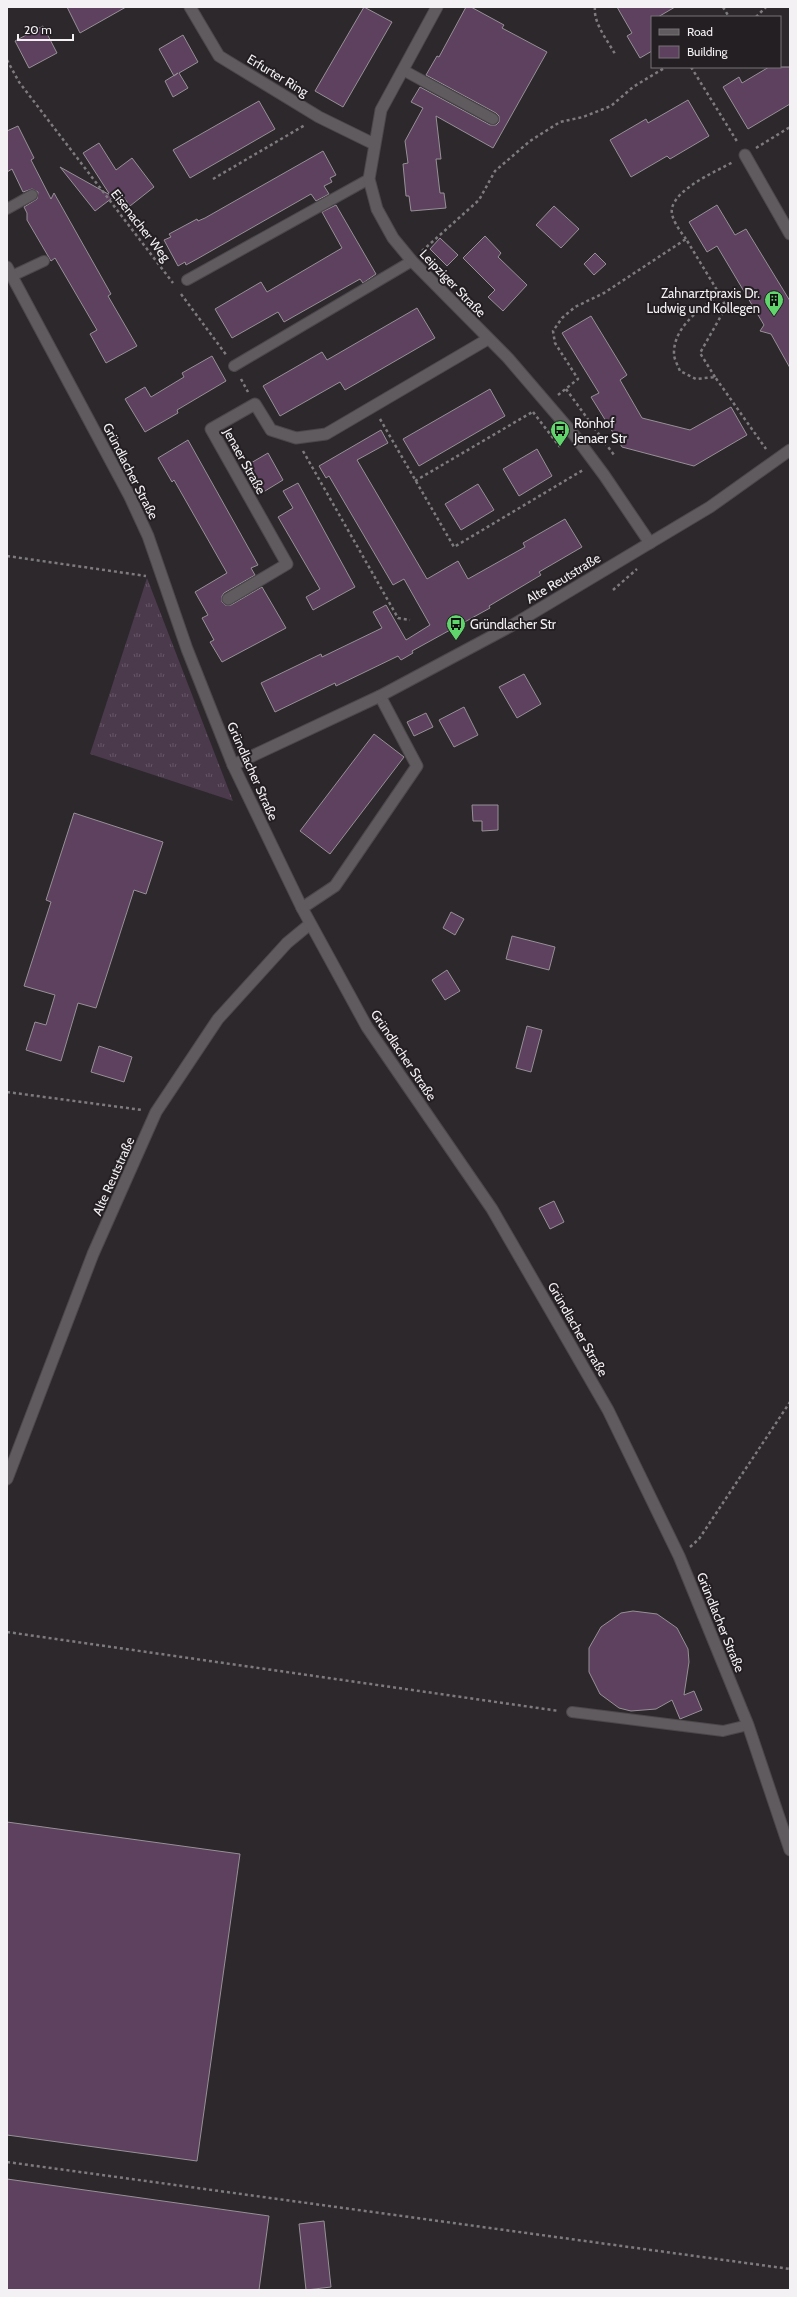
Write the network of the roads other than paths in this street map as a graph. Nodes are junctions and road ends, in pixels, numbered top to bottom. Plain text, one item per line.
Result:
1 (190, 7) edge
2 (437, 7) edge
3 (403, 70) junction
4 (493, 119) dead end
5 (374, 144) junction
6 (745, 155) road end
7 (369, 179) junction
8 (32, 195) dead end
9 (7, 209) edge
10 (790, 234) edge
11 (44, 260) dead end
12 (412, 261) junction
13 (9, 272) edge
14 (187, 280) dead end
15 (488, 339) junction
16 (234, 366) road end
17 (790, 450) edge
18 (650, 542) junction
19 (228, 598) dead end
20 (380, 696) junction
21 (233, 765) junction
22 (302, 908) junction
23 (310, 924) junction
24 (7, 1479) edge
25 (572, 1712) road end
26 (748, 1726) junction
27 (789, 1843) edge

1 - 5 street, Erfurter Ring
2 - 3 street, Leipziger Straße
3 - 4 lane
3 - 5 street, Leipziger Straße
5 - 7 street, Leipziger Straße
6 - 10 street
7 - 12 street, Leipziger Straße
7 - 14 lane
8 - 9 lane
11 - 13 lane
12 - 15 street, Leipziger Straße
12 - 16 lane
13 - 21 street, Gründlacher Straße
15 - 18 street, Leipziger Straße
15 - 19 street, Jenaer Straße
17 - 18 street, Alte Reutstraße
18 - 20 street, Alte Reutstraße
20 - 21 street, Alte Reutstraße
20 - 22 street
21 - 22 street, Gründlacher Straße
22 - 23 street, Gründlacher Straße
23 - 24 street, Alte Reutstraße
23 - 26 street, Gründlacher Straße
25 - 26 lane
26 - 27 street, Gründlacher Straße

